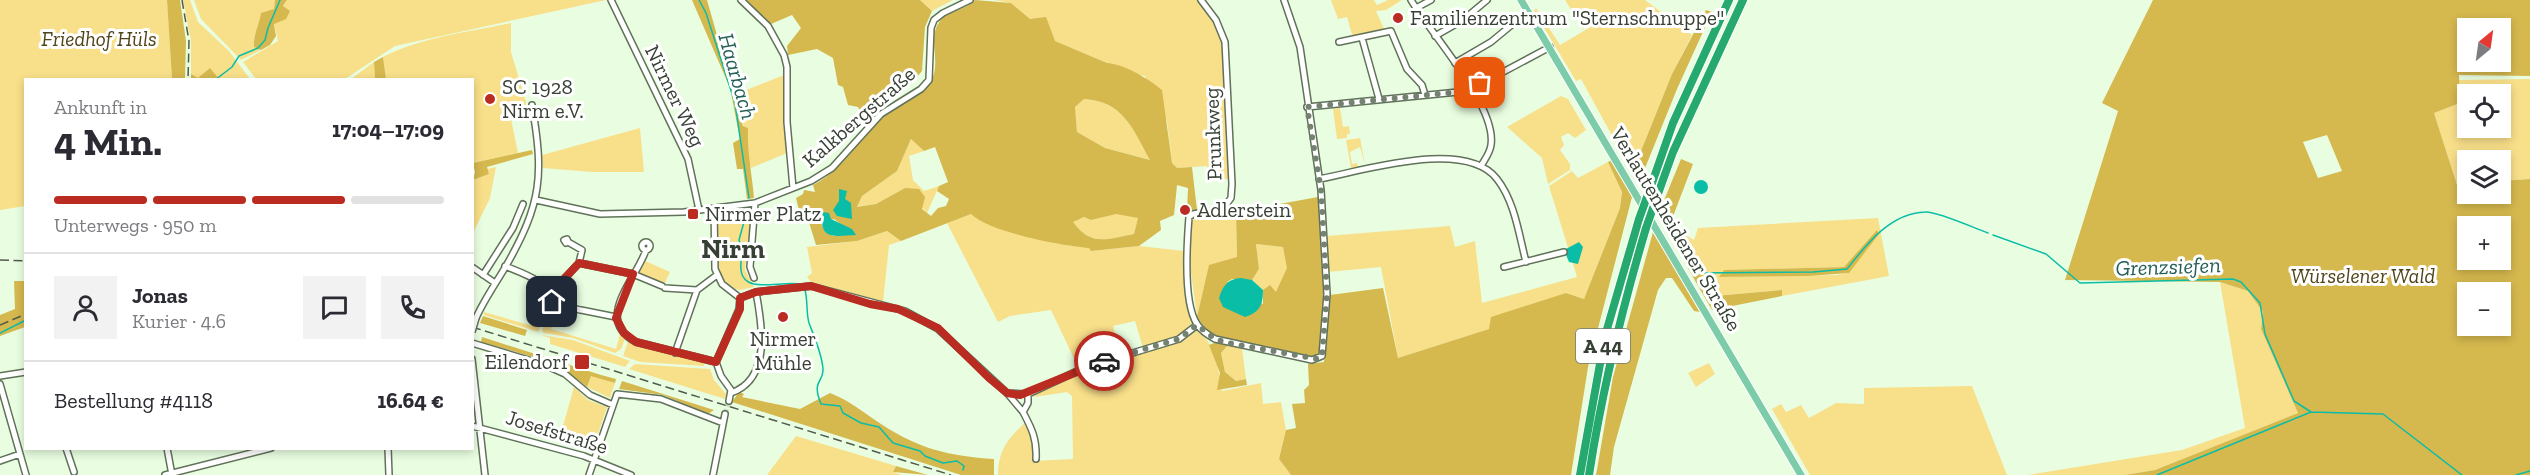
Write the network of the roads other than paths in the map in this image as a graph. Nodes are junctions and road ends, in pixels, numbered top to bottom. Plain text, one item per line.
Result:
1 (611, 0) edge
2 (741, 0) edge
3 (970, 0) edge
4 (1201, 0) edge
5 (1284, 0) edge
6 (1411, 0) edge
7 (1431, 0) edge
8 (1487, 0) edge
9 (1521, 0) edge
10 (1729, 0) edge
11 (1743, 0) edge
12 (1416, 8) junction
13 (1520, 18) dead end
14 (1435, 36) junction
15 (1362, 38) junction
16 (1339, 42) dead end
17 (1550, 48) junction
18 (1455, 63) junction
19 (1471, 87) junction
20 (1425, 95) junction
21 (1379, 99) junction
22 (532, 105) dead end
23 (1307, 107) junction
24 (1481, 166) junction
25 (1319, 178) junction
26 (793, 188) junction
27 (536, 200) junction
28 (754, 203) junction
29 (524, 204) dead end
30 (714, 209) junction
31 (699, 210) junction
32 (568, 242) dead end
33 (646, 250) dead end
34 (1564, 252) dead end
35 (1526, 262) junction
36 (579, 263) junction
37 (506, 266) junction
38 (1504, 267) dead end
39 (474, 268) edge
40 (633, 274) junction
41 (483, 275) junction
42 (717, 275) junction
43 (754, 278) dead end
44 (495, 283) junction
45 (696, 290) junction
46 (756, 292) junction
47 (550, 294) junction
48 (740, 298) junction
49 (552, 302) junction
50 (616, 318) junction
51 (545, 320) dead end
52 (474, 325) edge
53 (1197, 325) junction
54 (474, 345) edge
55 (675, 353) junction
56 (716, 362) junction
57 (24, 372) edge
58 (0, 376) edge
59 (474, 376) edge
60 (0, 384) edge
61 (731, 393) junction
62 (1007, 393) junction
63 (1028, 394) junction
64 (729, 401) tunnel mouth
65 (613, 405) junction
66 (1023, 411) junction
67 (725, 414) tunnel mouth
68 (723, 423) junction
69 (474, 426) edge
70 (480, 426) junction
71 (67, 450) edge
72 (167, 450) edge
73 (263, 450) edge
74 (388, 450) edge
75 (20, 454) junction
76 (595, 459) junction
77 (1036, 459) dead end
78 (0, 461) edge
79 (74, 472) dead end
80 (170, 474) edge
81 (26, 475) edge
82 (389, 475) edge
83 (485, 475) edge
84 (589, 475) edge
85 (631, 475) edge
86 (713, 475) edge
87 (1580, 475) edge
88 (1589, 475) edge
89 (1801, 475) edge

1 - 31 street, Nirmer Weg
2 - 26 street
3 - 26 street, Kalkbergstraße
4 - 53 street, Prunkweg
5 - 23 street
6 - 12 street
7 - 12 street
8 - 14 street
9 - 17 main road, Verlautenheidener Straße
10 - 87 highway, A 44, bridge
11 - 88 highway, A 44, bridge
12 - 14 street
13 - 18 street
14 - 18 street
15 - 16 street
15 - 20 street
15 - 21 street
17 - 19 street
17 - 89 main road, Verlautenheidener Straße
18 - 19 street
19 - 20 street
19 - 24 street
20 - 21 street
21 - 23 street
22 - 27 street
23 - 25 street
24 - 25 street
24 - 35 street
25 - 53 street
26 - 28 street, Kalkbergstraße
27 - 31 street, Kalkbergstraße
27 - 37 street
28 - 30 street, Kalkbergstraße
28 - 43 street
29 - 41 street
30 - 31 street, Kalkbergstraße
30 - 42 street
32 - 36 street
33 - 40 street
34 - 35 street
35 - 38 street
36 - 40 street
36 - 47 street
37 - 44 street
37 - 47 street
39 - 41 street
40 - 45 street
40 - 50 street
41 - 44 street
42 - 45 street
42 - 48 street
44 - 52 street, bridge
45 - 55 street
46 - 48 street
46 - 61 street
46 - 62 street
47 - 49 street
48 - 56 street
49 - 50 street
49 - 51 street
50 - 55 street
53 - 63 street
54 - 65 street
55 - 56 street
56 - 61 street
57 - 58 street
59 - 70 street
60 - 75 street
61 - 64 street
62 - 63 street
62 - 66 street
63 - 66 street
65 - 68 street
65 - 76 street
66 - 77 street
67 - 68 street
68 - 86 street
69 - 70 street, Josefstraße
70 - 76 street, Josefstraße
70 - 83 street
71 - 79 street
72 - 80 street
73 - 80 street
74 - 82 street
75 - 78 street
75 - 81 street
76 - 84 street
76 - 85 street, Josefstraße

